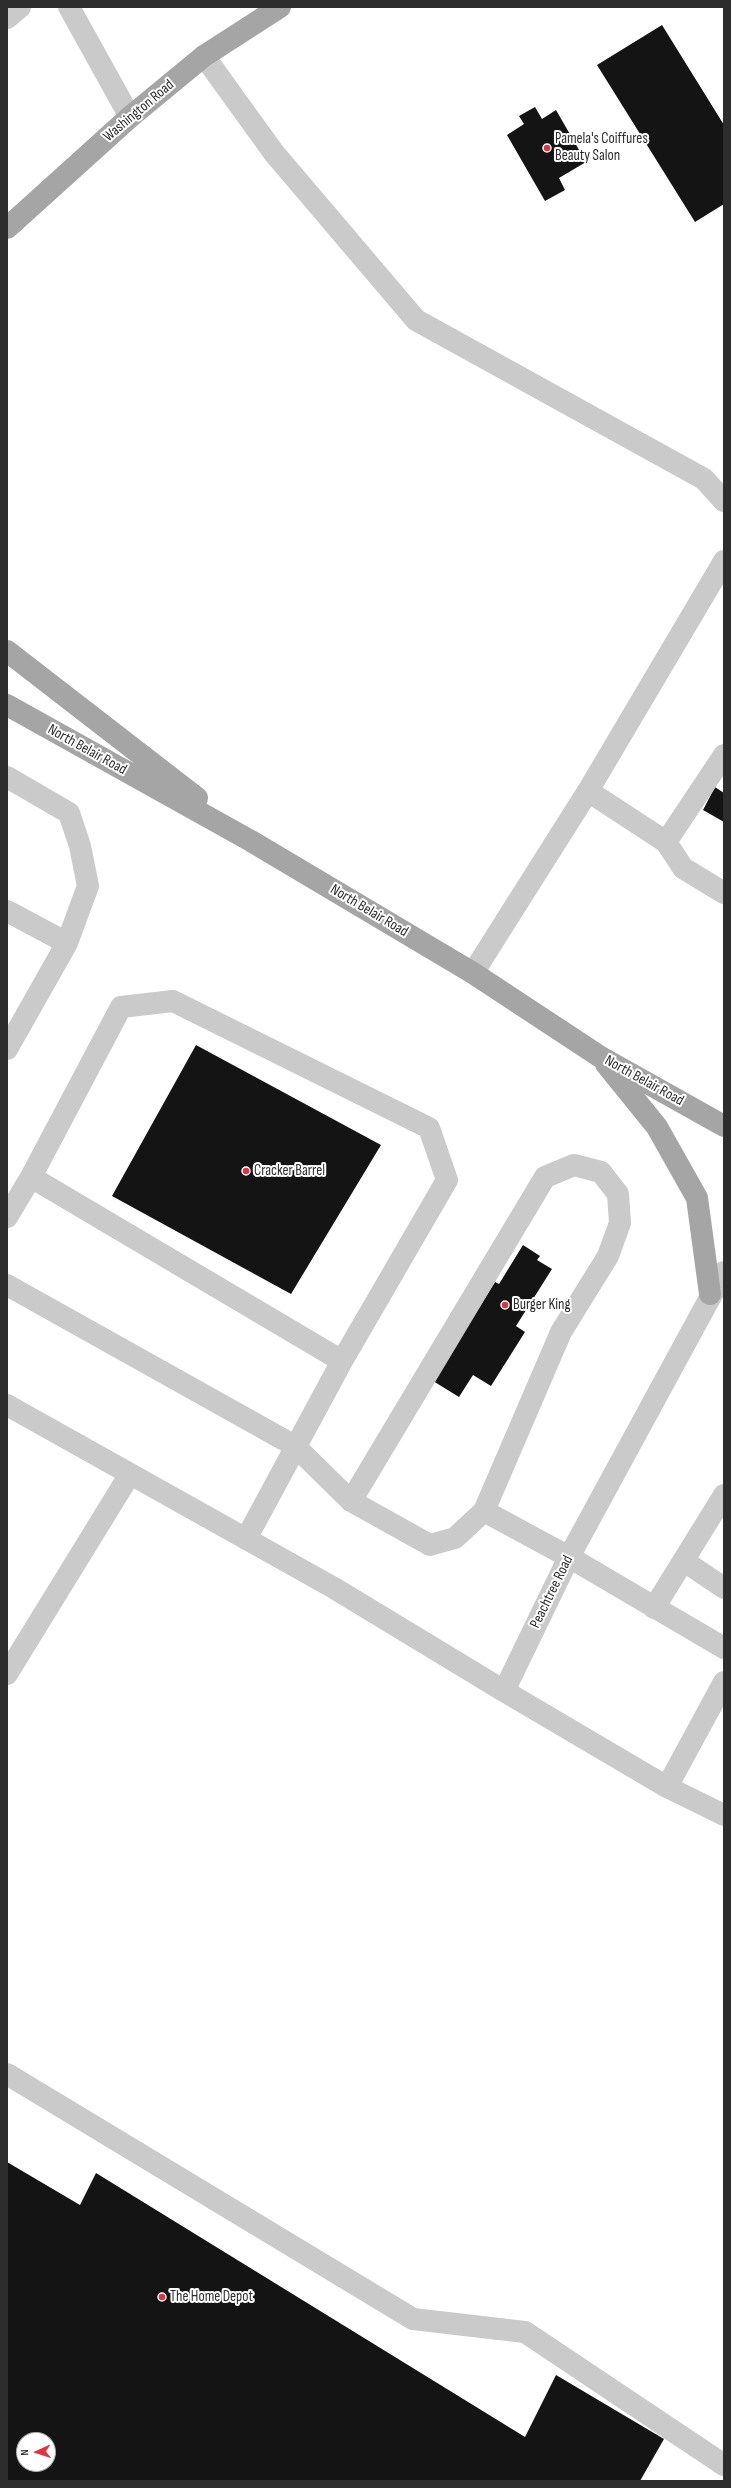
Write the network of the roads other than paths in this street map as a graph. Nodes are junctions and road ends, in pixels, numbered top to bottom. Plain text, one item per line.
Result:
1 (20, 7) edge
2 (69, 7) edge
3 (280, 7) edge
4 (7, 18) edge
5 (204, 56) junction
6 (130, 117) junction
7 (7, 228) edge
8 (724, 501) edge
9 (724, 561) edge
10 (7, 650) edge
11 (7, 705) edge
12 (724, 755) edge
13 (7, 777) edge
14 (588, 791) junction
15 (251, 840) junction
16 (666, 842) junction
17 (724, 893) edge
18 (7, 910) edge
19 (66, 943) junction
20 (473, 973) junction
21 (7, 1049) edge
22 (599, 1056) junction
23 (724, 1126) edge
24 (31, 1177) junction
25 (7, 1217) edge
26 (724, 1272) edge
27 (7, 1285) edge
28 (710, 1294) junction
29 (342, 1361) junction
30 (7, 1405) edge
31 (295, 1446) junction
32 (130, 1474) junction
33 (724, 1495) edge
34 (351, 1500) junction
35 (484, 1511) junction
36 (246, 1539) junction
37 (569, 1557) junction
38 (684, 1561) junction
39 (724, 1588) edge
40 (654, 1608) junction
41 (724, 1648) edge
42 (7, 1674) edge
43 (724, 1682) edge
44 (504, 1691) junction
45 (667, 1787) junction
46 (724, 1815) edge
47 (7, 2074) edge
48 (724, 2465) edge

1 - 4 lane
2 - 6 lane
3 - 5 main road, Washington Road
5 - 6 main road, Washington Road
5 - 8 lane
6 - 7 main road, Washington Road
9 - 14 lane
10 - 15 main road
11 - 15 main road, North Belair Road
12 - 16 lane
13 - 19 lane
14 - 16 lane
14 - 20 lane
15 - 20 main road, North Belair Road
16 - 17 lane
18 - 19 lane
19 - 21 lane
20 - 22 main road, North Belair Road
22 - 23 main road, North Belair Road
22 - 28 main road
24 - 25 lane
24 - 29 lane
24 - 29 lane
26 - 28 lane, Peachtree Road
27 - 31 lane
28 - 37 lane, Peachtree Road
29 - 31 lane
30 - 32 lane
31 - 34 lane
31 - 36 lane
32 - 36 lane
32 - 42 lane
33 - 38 lane
34 - 35 lane
34 - 35 lane
35 - 37 lane
36 - 44 lane
37 - 40 lane
37 - 44 lane, Peachtree Road
38 - 39 lane
38 - 40 lane
40 - 41 lane
43 - 45 lane
44 - 45 lane
45 - 46 lane
47 - 48 lane

